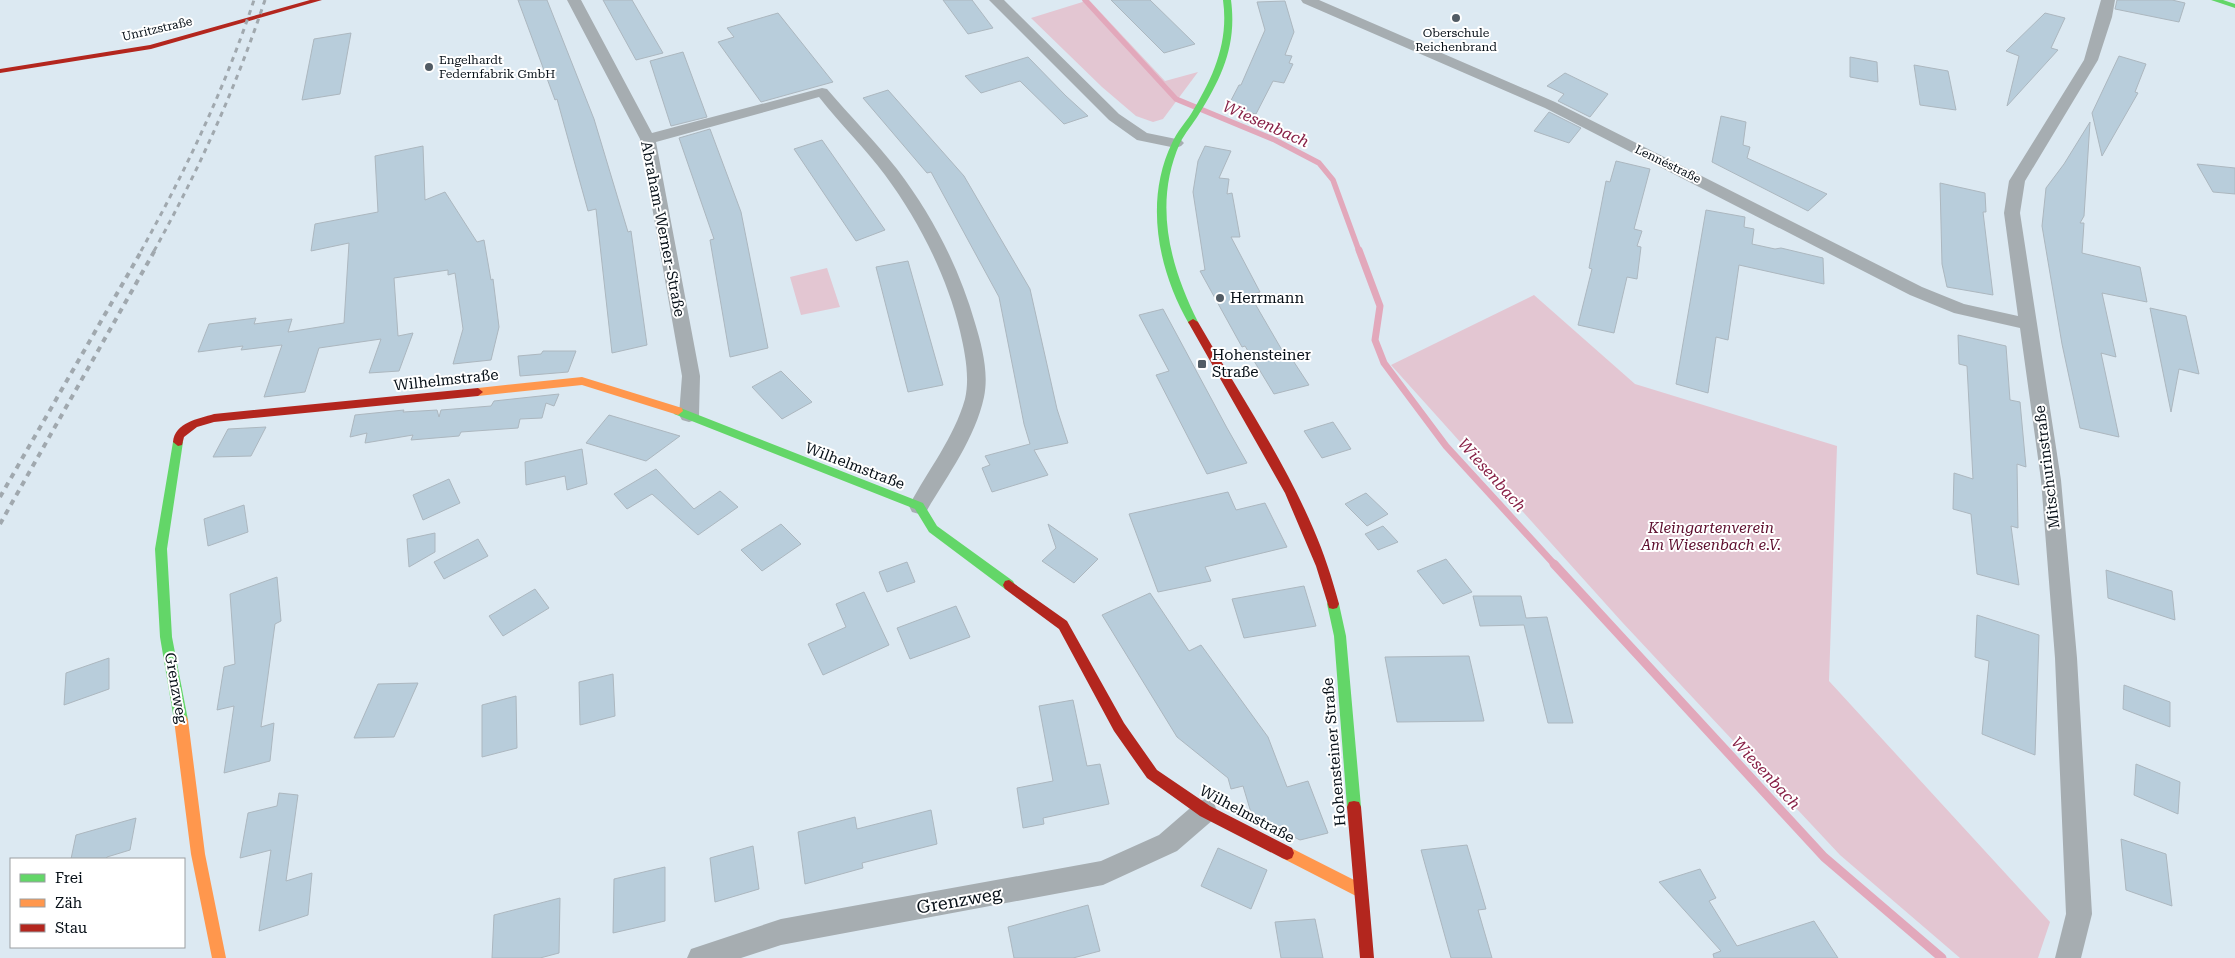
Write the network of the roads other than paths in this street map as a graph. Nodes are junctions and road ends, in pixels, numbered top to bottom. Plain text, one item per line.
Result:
1 (318, 0) edge
2 (574, 0) edge
3 (996, 0) edge
4 (1227, 0) edge
5 (1308, 0) edge
6 (2108, 0) edge
7 (2215, 0) edge
8 (2235, 6) edge
9 (0, 71) edge
10 (648, 139) junction
11 (1176, 143) junction
12 (2028, 324) junction
13 (689, 415) junction
14 (193, 424) joint
15 (919, 506) junction
16 (1205, 811) junction
17 (1361, 891) junction
18 (219, 958) edge
19 (700, 958) edge
20 (1367, 958) edge
21 (2068, 958) edge

1 - 9 street, Unritzstraße
2 - 10 street, Abraham-Werner-Straße
3 - 11 street
4 - 11 street, Hohensteiner Straße
5 - 12 street, Lennéstraße
6 - 12 street, Mitschurinstraße
7 - 8 street
10 - 13 street, Abraham-Werner-Straße
10 - 15 street
11 - 17 street, Hohensteiner Straße
12 - 21 street, Mitschurinstraße
13 - 14 street, Wilhelmstraße
13 - 15 street, Wilhelmstraße
14 - 18 street, Grenzweg
15 - 16 street, Wilhelmstraße
16 - 17 street, Wilhelmstraße
16 - 19 street, Grenzweg
17 - 20 street, Hohensteiner Straße

